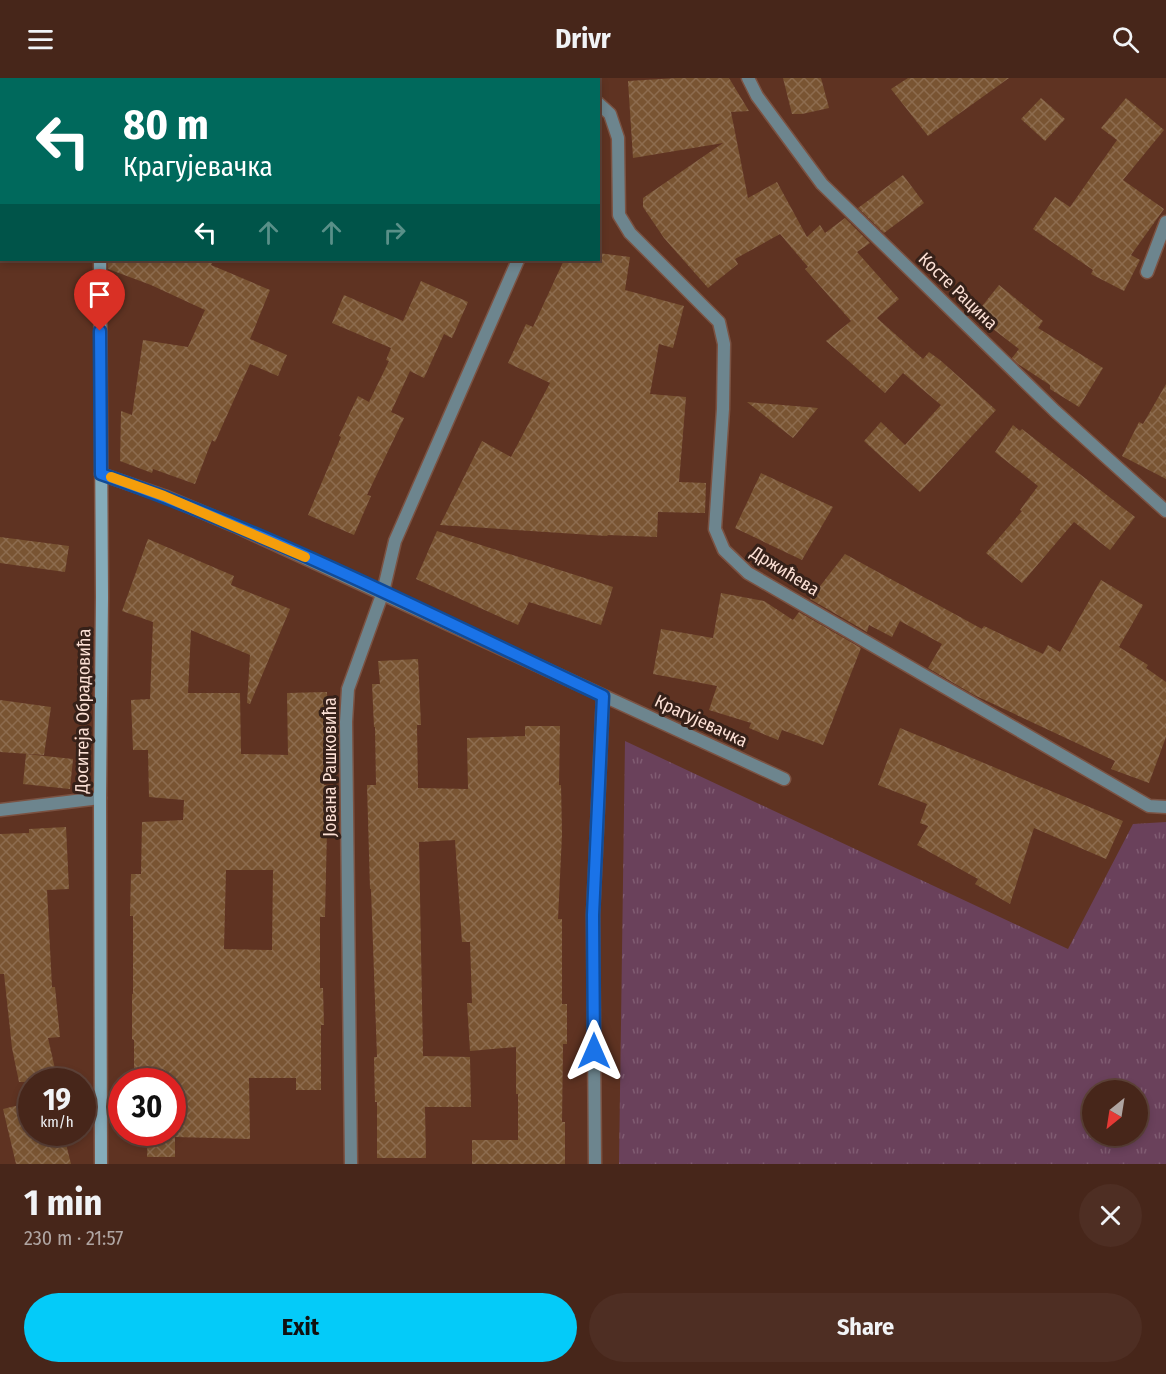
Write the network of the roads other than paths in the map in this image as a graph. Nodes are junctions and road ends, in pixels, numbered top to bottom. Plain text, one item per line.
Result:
1 (748, 78) edge
2 (600, 105) edge
3 (1166, 222) edge
4 (100, 261) edge
5 (518, 261) edge
6 (1147, 272) dead end
7 (101, 474) junction
8 (1166, 511) edge
9 (383, 592) junction
10 (603, 696) junction
11 (784, 779) dead end
12 (100, 798) junction
13 (1166, 807) edge
14 (0, 810) edge
15 (100, 1164) edge
16 (351, 1164) edge
17 (595, 1164) edge

1 - 8 street, Косте Рацина
2 - 13 street, Држићева
3 - 6 street
4 - 7 street, Доситеја Обрадовића
5 - 9 street, Јована Рашковића
7 - 9 street, Крагујевачка
7 - 12 street, Доситеја Обрадовића
9 - 10 street, Крагујевачка
9 - 16 street, Јована Рашковића
10 - 11 street, Крагујевачка
10 - 17 street
12 - 14 street
12 - 15 street, Доситеја Обрадовића

